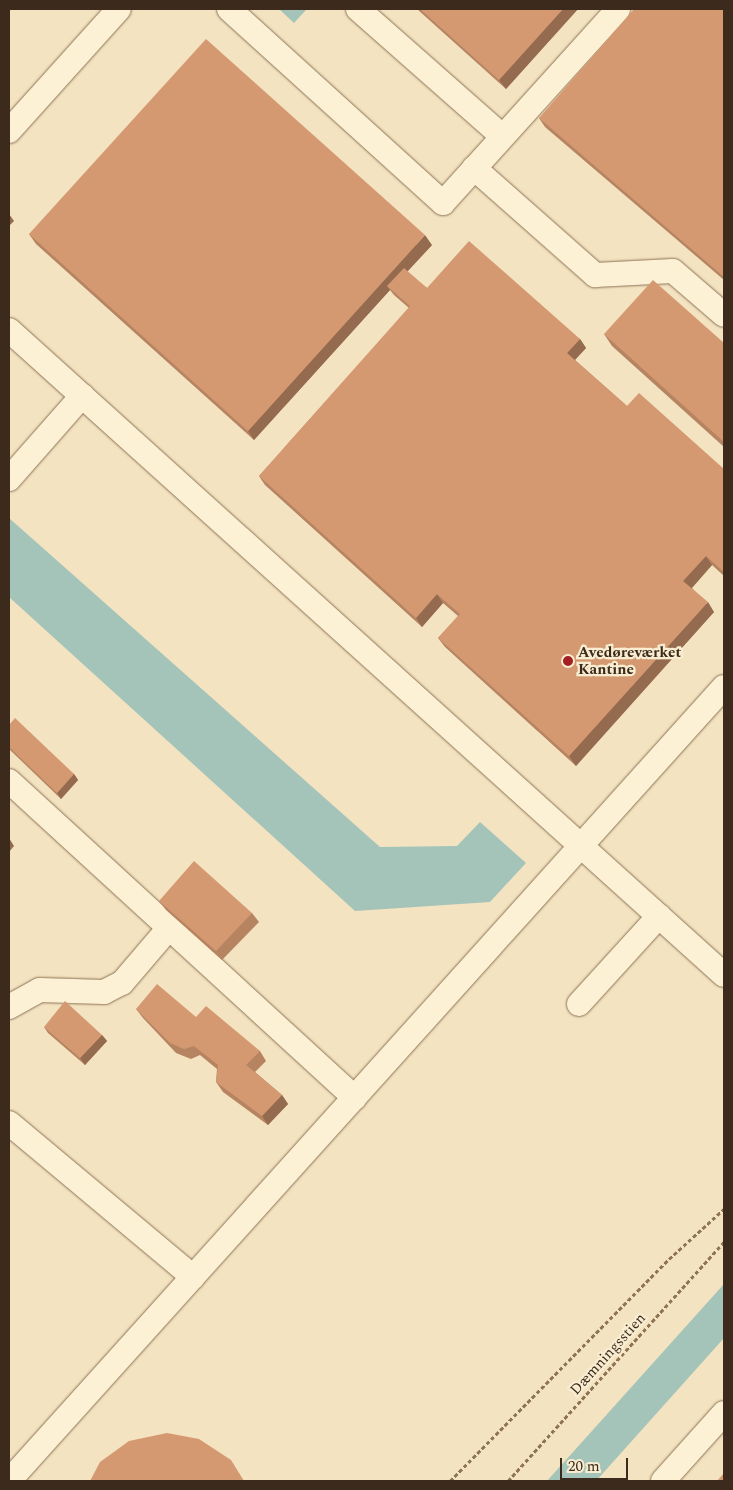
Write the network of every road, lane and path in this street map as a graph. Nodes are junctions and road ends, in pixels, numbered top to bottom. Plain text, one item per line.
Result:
1 (119, 9) edge
2 (229, 9) edge
3 (358, 9) edge
4 (618, 9) edge
5 (9, 132) edge
6 (502, 136) junction
7 (474, 168) junction
8 (724, 315) edge
9 (9, 330) edge
10 (82, 396) junction
11 (10, 478) edge
12 (724, 687) edge
13 (9, 781) edge
14 (582, 845) junction
15 (659, 916) junction
16 (169, 928) junction
17 (724, 975) edge
18 (579, 1004) dead end
19 (9, 1007) edge
20 (355, 1098) junction
21 (13, 1134) edge
22 (724, 1209) edge
23 (724, 1242) edge
24 (193, 1278) junction
25 (724, 1413) edge
26 (9, 1481) edge
27 (450, 1481) edge
28 (508, 1481) edge
29 (663, 1481) edge

1 - 5 street
2 - 7 street
3 - 6 street
4 - 6 street
6 - 7 street
7 - 8 street
9 - 10 street
10 - 11 street
10 - 14 street
12 - 14 street
13 - 16 street
14 - 15 street
14 - 20 street
15 - 17 street
15 - 18 street
16 - 19 street
16 - 20 street
20 - 24 street
21 - 24 street
22 - 27 path
23 - 28 path, Dæmningsstien
24 - 26 street
25 - 29 street

